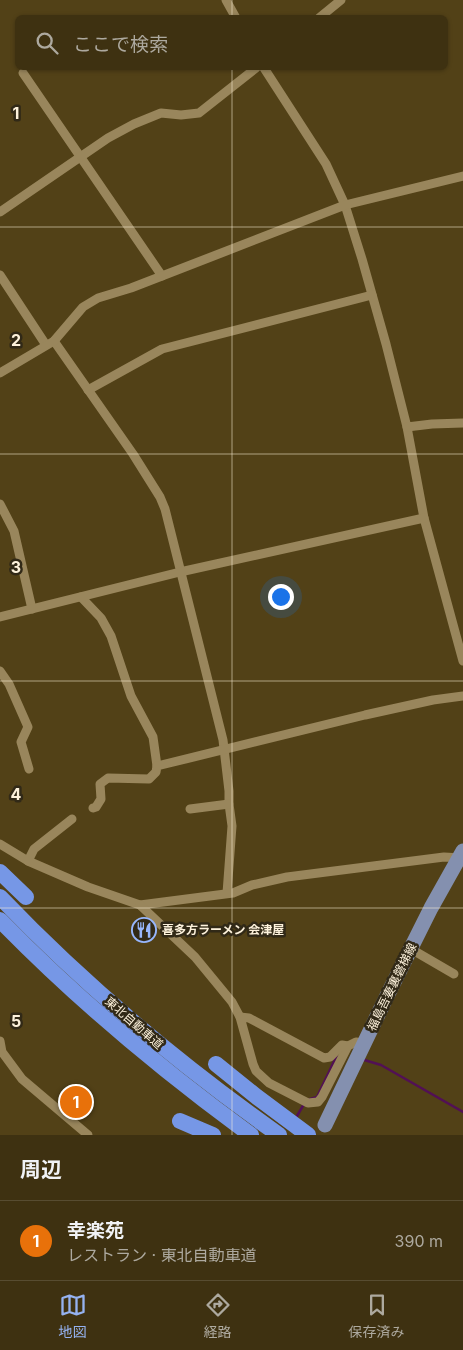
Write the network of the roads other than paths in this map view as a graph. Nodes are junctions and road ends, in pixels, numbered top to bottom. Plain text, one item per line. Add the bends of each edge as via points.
1 (226, 0) edge
2 (341, 0) edge
3 (234, 15) edge
4 (323, 15) edge
5 (253, 70) edge
6 (265, 70) edge
7 (23, 73) dead end
8 (79, 156) junction
9 (463, 176) edge
10 (345, 205) junction
11 (0, 212) edge
12 (0, 275) edge
13 (162, 276) junction
14 (372, 295) junction
15 (50, 343) junction
16 (0, 373) edge
17 (88, 390) junction
18 (463, 424) edge
19 (407, 427) junction
20 (0, 504) edge
21 (424, 518) junction
22 (180, 572) junction
23 (82, 597) junction
24 (32, 609) junction
25 (0, 617) edge
26 (463, 660) edge
27 (0, 671) edge
28 (463, 696) edge
29 (224, 749) junction
30 (157, 766) junction
31 (29, 769) dead end
32 (229, 804) junction
33 (93, 808) dead end
34 (190, 809) dead end
35 (72, 820) dead end
36 (0, 844) edge
37 (462, 855) edge
38 (28, 861) junction
39 (0, 872) edge
40 (227, 894) junction
41 (0, 897) edge
42 (26, 897) dead end
43 (140, 905) junction
44 (0, 920) edge
45 (411, 949) junction
46 (454, 974) dead end
47 (240, 1017) junction
48 (0, 1041) edge
49 (364, 1043) junction
50 (348, 1046) junction
51 (1, 1052) edge
52 (216, 1064) dead end
53 (180, 1121) dead end
54 (325, 1125) dead end
55 (88, 1135) edge
56 (213, 1135) edge
57 (251, 1135) edge
58 (279, 1135) edge
59 (308, 1135) edge

1 - 3 street
2 - 4 street
5 - 8 street via 199,112 152,116
6 - 10 street via 326,164
7 - 8 street
8 - 11 street
8 - 13 street
9 - 10 street
10 - 13 street
10 - 14 street
12 - 15 street
13 - 15 street via 98,298 83,307
14 - 17 street via 162,348
14 - 19 street
15 - 16 street
15 - 17 street
17 - 22 street via 160,497
18 - 19 street
19 - 21 street
20 - 24 street via 14,531
21 - 22 street
21 - 26 street
22 - 23 street
22 - 29 street
23 - 24 street
23 - 30 street via 102,618 111,636 132,696 152,738
24 - 25 street
27 - 31 street via 28,727 20,742
28 - 29 street via 365,714
29 - 30 street
29 - 32 street
30 - 33 street via 149,779 108,778 103,781 100,784 101,800
32 - 34 street
32 - 40 street via 232,826
35 - 38 street via 34,849
36 - 38 street
37 - 40 street via 287,877
37 - 45 main road, 福島吾妻裏磐梯線
38 - 43 street
39 - 42 highway
40 - 43 street
41 - 58 highway, 東北自動車道 via 87,982 161,1046
43 - 47 street via 195,957 232,1002
44 - 57 highway, 東北自動車道 via 77,994 154,1061
45 - 46 street
45 - 49 main road, 福島吾妻裏磐梯線
47 - 50 street via 249,1018 323,1058 330,1057 342,1045
47 - 50 street via 256,1071 269,1082 308,1103 318,1102 322,1097
48 - 51 street
49 - 50 street
49 - 54 main road, 福島吾妻裏磐梯線
51 - 55 street via 22,1079
52 - 59 highway
53 - 56 highway

